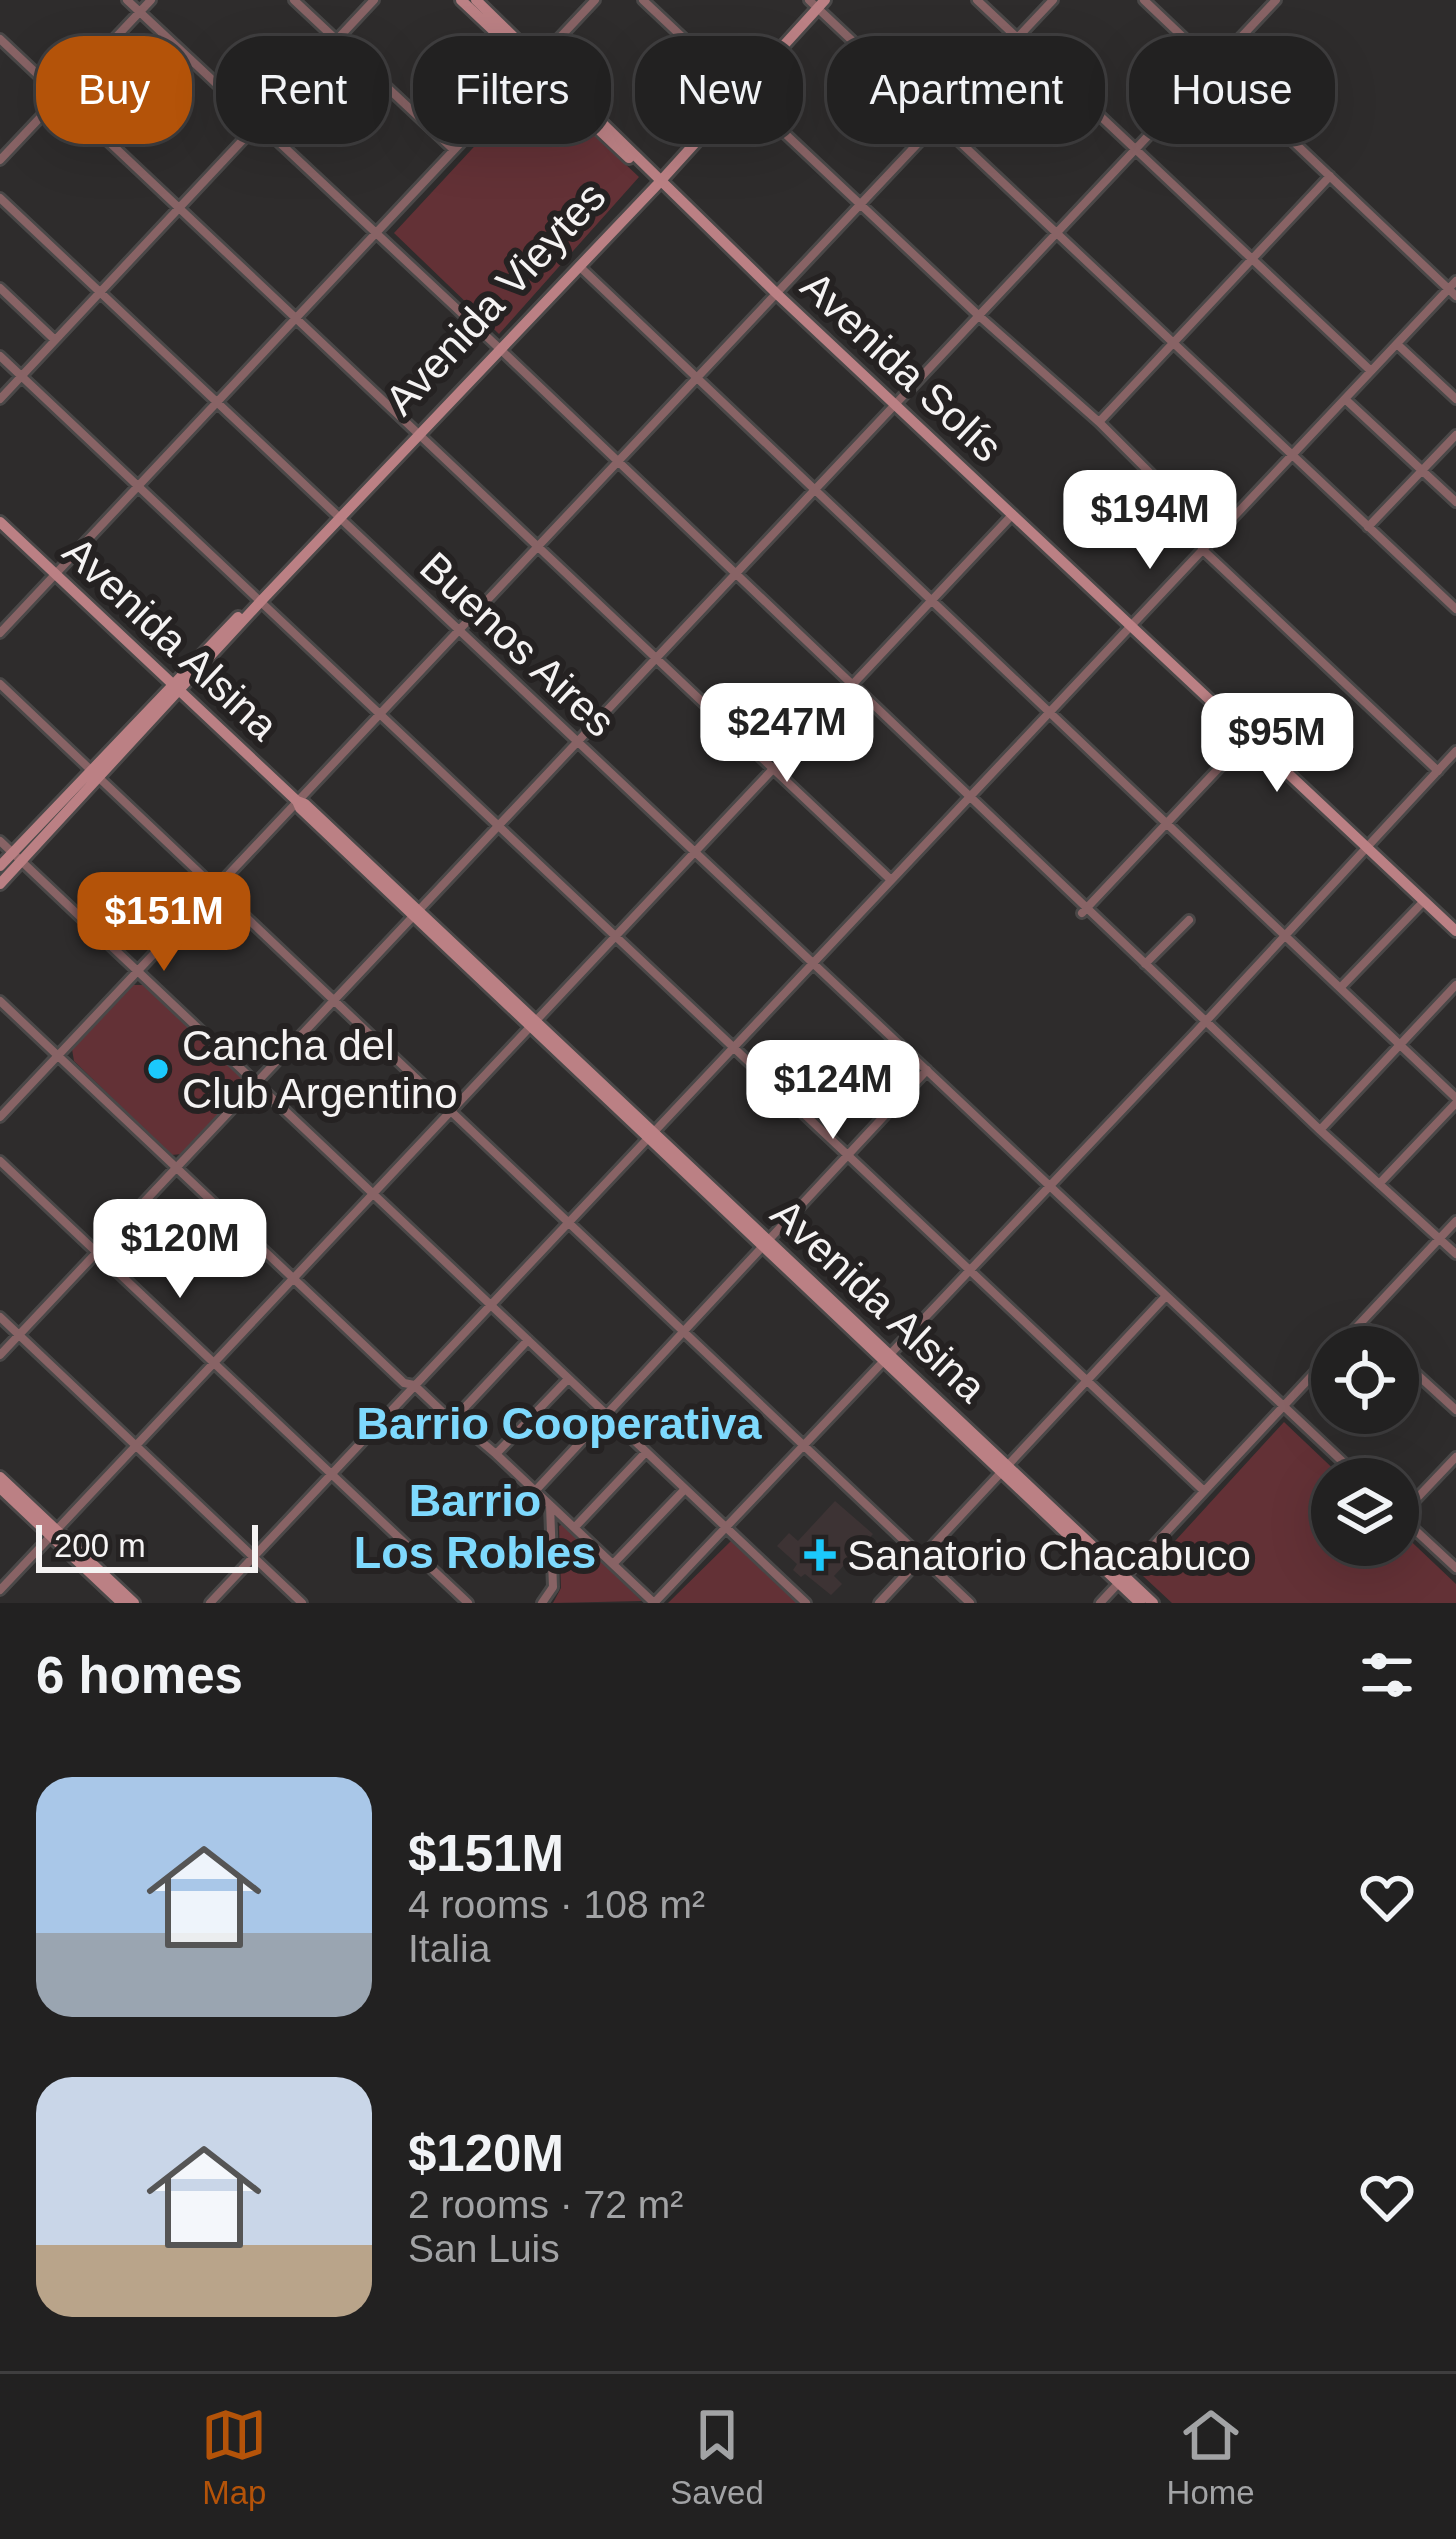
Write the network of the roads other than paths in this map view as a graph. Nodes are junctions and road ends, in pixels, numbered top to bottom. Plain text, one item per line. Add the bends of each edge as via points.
1 (127, 0) edge
2 (151, 0) edge
3 (294, 0) edge
4 (374, 0) edge
5 (461, 0) edge
6 (476, 0) edge
7 (595, 0) edge
8 (643, 0) edge
9 (976, 0) edge
10 (1053, 0) edge
11 (1144, 0) edge
12 (1276, 0) edge
13 (817, 2) edge
14 (140, 12) junction
15 (117, 36) edge
16 (333, 36) edge
17 (341, 36) edge
18 (504, 36) edge
19 (510, 36) edge
20 (561, 36) edge
21 (681, 36) edge
22 (787, 36) edge
23 (851, 36) edge
24 (1015, 36) edge
25 (1019, 36) edge
26 (1182, 36) edge
27 (1242, 36) edge
28 (0, 39) edge
29 (36, 73) edge
30 (216, 83) edge
31 (389, 89) edge
32 (1105, 121) edge
33 (36, 122) edge
34 (611, 136) edge
35 (112, 144) edge
36 (238, 144) edge
37 (281, 144) edge
38 (460, 144) edge
39 (691, 144) edge
40 (796, 144) edge
41 (917, 144) edge
42 (962, 144) edge
43 (1140, 144) edge
44 (1296, 144) edge
45 (1135, 149) junction
46 (454, 150) junction
47 (0, 160) edge
48 (1330, 176) junction
49 (656, 180) junction
50 (0, 199) edge
51 (860, 204) junction
52 (179, 208) junction
53 (1056, 232) junction
54 (376, 233) junction
55 (1252, 259) junction
56 (578, 265) junction
57 (0, 288) edge
58 (1453, 289) edge
59 (100, 292) junction
60 (776, 293) junction
61 (978, 315) junction
62 (296, 318) junction
63 (55, 340) junction
64 (1173, 343) junction
65 (1397, 344) junction
66 (498, 348) junction
67 (0, 356) edge
68 (1371, 371) junction
69 (21, 376) junction
70 (696, 378) junction
71 (0, 398) edge
72 (1345, 399) junction
73 (1456, 399) edge
74 (217, 402) junction
75 (895, 404) junction
76 (1099, 422) junction
77 (418, 431) junction
78 (1456, 435) edge
79 (1292, 454) junction
80 (617, 461) junction
81 (1422, 471) junction
82 (138, 486) junction
83 (814, 490) junction
84 (1456, 502) edge
85 (1012, 514) junction
86 (339, 517) junction
87 (0, 522) edge
88 (1369, 527) junction
89 (1214, 537) junction
90 (538, 546) junction
91 (1202, 549) junction
92 (735, 573) junction
93 (55, 574) junction
94 (1456, 587) edge
95 (259, 599) junction
96 (1445, 599) junction
97 (931, 602) junction
98 (1456, 609) edge
99 (1130, 625) junction
100 (458, 630) junction
101 (0, 633) edge
102 (656, 658) junction
103 (0, 684) edge
104 (852, 685) junction
105 (176, 689) junction
106 (1047, 712) junction
107 (380, 713) junction
108 (1249, 736) junction
109 (577, 742) junction
110 (1454, 759) edge
111 (773, 769) junction
112 (1438, 770) junction
113 (96, 774) junction
114 (969, 796) junction
115 (297, 801) junction
116 (1164, 824) junction
117 (498, 825) junction
118 (0, 841) edge
119 (1366, 846) junction
120 (694, 852) junction
121 (17, 857) junction
122 (0, 866) edge
123 (890, 879) junction
124 (0, 884) edge
125 (215, 888) junction
126 (1424, 901) junction
127 (1084, 911) junction
128 (416, 913) junction
129 (1189, 920) dead end
130 (1456, 931) edge
131 (1284, 935) junction
132 (616, 936) junction
133 (812, 964) junction
134 (1145, 964) junction
135 (137, 971) junction
136 (1456, 985) edge
137 (1341, 987) junction
138 (334, 1000) junction
139 (0, 1001) edge
140 (1205, 1021) junction
141 (533, 1024) junction
142 (1400, 1045) junction
143 (733, 1046) junction
144 (58, 1056) junction
145 (928, 1070) junction
146 (256, 1083) junction
147 (1456, 1101) edge
148 (451, 1111) junction
149 (0, 1118) edge
150 (1320, 1130) junction
151 (650, 1134) junction
152 (849, 1156) junction
153 (0, 1161) edge
154 (176, 1168) junction
155 (1049, 1184) junction
156 (1379, 1184) junction
157 (373, 1194) junction
158 (1456, 1221) edge
159 (567, 1222) junction
160 (1440, 1238) junction
161 (766, 1244) junction
162 (97, 1252) junction
163 (1456, 1254) edge
164 (969, 1269) junction
165 (293, 1278) junction
166 (1166, 1295) junction
167 (490, 1304) junction
168 (0, 1317) edge
169 (1361, 1323) junction
170 (1358, 1326) edge
171 (1364, 1326) edge
172 (684, 1332) junction
173 (19, 1335) junction
174 (528, 1340) junction
175 (0, 1355) edge
176 (885, 1357) junction
177 (214, 1363) junction
178 (1419, 1376) edge
179 (1311, 1377) edge
180 (568, 1378) junction
181 (1088, 1381) junction
182 (414, 1385) junction
183 (1284, 1406) junction
184 (1456, 1410) edge
185 (607, 1415) junction
186 (452, 1421) junction
187 (802, 1445) junction
188 (136, 1446) junction
189 (646, 1452) junction
190 (496, 1454) junction
191 (1456, 1457) edge
192 (1339, 1458) edge
193 (1004, 1470) junction
194 (331, 1473) junction
195 (0, 1478) edge
196 (0, 1488) edge
197 (685, 1489) junction
198 (536, 1490) junction
199 (1204, 1491) junction
200 (1419, 1495) edge
201 (550, 1503) junction
202 (724, 1526) junction
203 (575, 1527) junction
204 (54, 1533) junction
205 (1419, 1534) edge
206 (253, 1557) junction
207 (922, 1558) junction
208 (613, 1564) junction
209 (1456, 1568) edge
210 (1122, 1580) junction
211 (0, 1590) edge
212 (122, 1603) edge
213 (134, 1603) edge
214 (210, 1603) edge
215 (302, 1603) edge
216 (468, 1603) edge
217 (542, 1603) edge
218 (654, 1603) edge
219 (806, 1603) edge
220 (879, 1603) edge
221 (970, 1603) edge
222 (1100, 1603) edge
223 (1140, 1603) edge
224 (1153, 1603) edge

1 - 14 street
2 - 14 street
3 - 16 street
4 - 17 street
5 - 18 street, Avenida Solís
6 - 19 street, Avenida Solís
7 - 20 street
8 - 21 street
9 - 24 street
10 - 25 street
11 - 26 street
12 - 27 street
13 - 22 street, Avenida Vieytes
13 - 23 street
14 - 15 street
14 - 30 street
28 - 29 street
31 - 46 street
32 - 45 street
33 - 47 street
34 - 49 street, Avenida Solís
35 - 52 street
36 - 52 street
37 - 54 street
38 - 46 street
39 - 49 street, Avenida Vieytes
40 - 51 street
41 - 51 street
42 - 53 street
43 - 45 street
44 - 48 street
45 - 53 street
45 - 55 street
46 - 54 street
48 - 55 street
48 - 58 street
49 - 56 street, Avenida Vieytes
49 - 60 street, Avenida Solís
49 - 66 street, Avenida Vieytes
50 - 59 street, Buenos Aires
51 - 60 street
51 - 61 street
52 - 59 street
52 - 62 street
53 - 61 street
53 - 64 street
54 - 62 street
54 - 66 street
55 - 64 street
55 - 68 street
56 - 66 street, Avenida Vieytes
56 - 70 street
57 - 63 street
58 - 65 street
59 - 63 street
59 - 74 street, Buenos Aires
60 - 70 street
60 - 75 street, Avenida Solís
61 - 75 street
61 - 76 street
62 - 74 street
62 - 77 street
63 - 69 street
64 - 76 street
64 - 79 street
65 - 68 street
65 - 73 street
66 - 77 street, Avenida Vieytes
66 - 80 street
67 - 69 street
68 - 72 street
69 - 71 street
69 - 82 street
70 - 80 street
70 - 83 street
72 - 79 street
72 - 81 street
74 - 82 street
74 - 86 street, Buenos Aires
75 - 83 street
75 - 85 street, Avenida Solís
76 - 89 street
77 - 86 street, Avenida Vieytes
77 - 90 street
78 - 81 street
79 - 88 street
79 - 89 street
80 - 90 street
80 - 92 street
81 - 84 street
81 - 88 street
82 - 93 street
82 - 95 street
83 - 92 street
83 - 97 street
85 - 97 street
85 - 99 street, Avenida Solís
86 - 95 street, Avenida Vieytes
86 - 100 street, Buenos Aires
87 - 93 street, Avenida Alsina
88 - 96 street
89 - 91 street
90 - 100 street
90 - 102 street
91 - 99 street
91 - 112 street
92 - 102 street
92 - 104 street
93 - 101 street
93 - 105 street, Avenida Alsina
94 - 96 street
95 - 105 street, Avenida Vieytes
95 - 107 street
96 - 98 street
97 - 104 street
97 - 106 street
99 - 106 street
99 - 108 street, Avenida Solís
100 - 107 street
100 - 109 street, Buenos Aires
102 - 109 street
102 - 111 street
103 - 113 street
104 - 111 street
104 - 114 street
105 - 113 street, Avenida Vieytes
105 - 115 street, Avenida Alsina
106 - 114 street
106 - 116 street
107 - 115 street
107 - 117 street
108 - 116 street
108 - 119 street, Avenida Solís
109 - 117 street
109 - 120 street, Buenos Aires
110 - 112 street
111 - 120 street
111 - 123 street
112 - 119 street
113 - 121 street, Avenida Vieytes
113 - 125 street
114 - 123 street
114 - 127 street
115 - 125 street
115 - 128 street, Avenida Alsina
116 - 127 street
116 - 131 street
117 - 128 street
117 - 132 street
118 - 121 street
119 - 126 street, Avenida Solís
119 - 131 street
120 - 132 street
120 - 133 street, Buenos Aires
121 - 122 street
121 - 124 street
121 - 135 street
123 - 133 street
125 - 135 street
125 - 138 street
126 - 130 street, Avenida Solís
126 - 137 street
127 - 134 street
128 - 138 street
128 - 141 street, Avenida Alsina
129 - 134 street
131 - 137 street
131 - 140 street
132 - 141 street
132 - 143 street
133 - 143 street
133 - 145 street, Buenos Aires
134 - 140 street
135 - 144 street
135 - 146 street
136 - 142 street
137 - 142 street
138 - 146 street
138 - 148 street
139 - 144 street
140 - 150 street
140 - 155 street
141 - 148 street
141 - 151 street, Avenida Alsina
142 - 147 street
142 - 150 street
143 - 151 street
143 - 152 street
144 - 149 street
144 - 154 street
145 - 152 street
145 - 155 street, Buenos Aires
146 - 154 street
146 - 157 street
147 - 156 street
148 - 157 street
148 - 159 street
150 - 156 street
151 - 159 street
151 - 161 street, Avenida Alsina
152 - 161 street
152 - 164 street
153 - 162 street
154 - 162 street
154 - 165 street
155 - 164 street
155 - 166 street, Buenos Aires
156 - 160 street
157 - 165 street
157 - 167 street
158 - 160 street
159 - 167 street
159 - 172 street
160 - 163 street
160 - 169 street
161 - 172 street
161 - 176 street, Avenida Alsina
162 - 173 street
162 - 177 street
164 - 176 street
164 - 181 street
165 - 177 street
165 - 182 street
166 - 181 street
166 - 183 street, Buenos Aires
167 - 174 street
167 - 182 street
168 - 173 street
169 - 170 street
169 - 171 street
172 - 185 street
172 - 187 street
173 - 175 street
173 - 188 street
174 - 180 street
174 - 186 street
176 - 187 street
176 - 193 street, Avenida Alsina
177 - 188 street
177 - 194 street
178 - 184 street
179 - 183 street
180 - 185 street
180 - 190 street
181 - 193 street
181 - 199 street
182 - 186 street
182 - 194 street
183 - 192 street, Buenos Aires
183 - 199 street
185 - 189 street
185 - 198 street
186 - 190 street
187 - 202 street
187 - 207 street
188 - 204 street
188 - 206 street
189 - 197 street
189 - 203 street
190 - 198 street
191 - 200 street
193 - 207 street
193 - 210 street, Avenida Alsina
194 - 206 street
194 - 216 street
195 - 204 street
196 - 204 street
197 - 202 street
197 - 208 street
198 - 201 street
199 - 210 street
201 - 203 street
201 - 217 street via 553,1587
202 - 218 street
202 - 219 street
203 - 208 street
204 - 211 street
204 - 212 street
204 - 213 street
205 - 209 street
206 - 214 street
206 - 215 street
207 - 220 street
207 - 221 street
208 - 218 street
210 - 222 street
210 - 223 street, Avenida Alsina
210 - 224 street, Avenida Alsina

